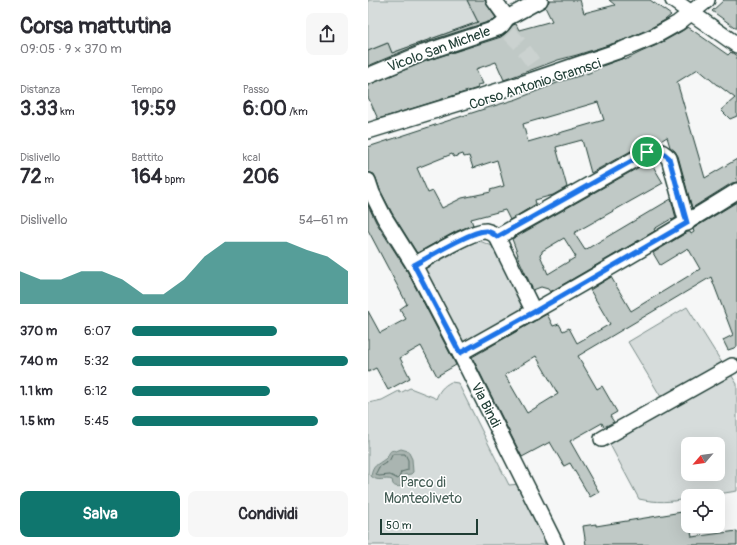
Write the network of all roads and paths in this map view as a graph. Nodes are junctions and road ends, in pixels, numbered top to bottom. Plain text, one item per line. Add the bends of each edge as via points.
1 (494, 0) edge
2 (540, 0) edge
3 (673, 0) edge
4 (707, 0) edge
5 (692, 13) junction
6 (504, 26) junction
7 (737, 45) edge
8 (368, 76) edge
9 (368, 131) edge
10 (368, 138) edge
11 (368, 181) edge
12 (737, 191) edge
13 (687, 223) junction
14 (497, 237) junction
15 (414, 265) junction
16 (534, 312) junction
17 (460, 353) junction
18 (732, 366) dead end
19 (602, 439) dead end
20 (555, 544) edge

1 - 6 street
2 - 6 street, Vicolo San Michele
3 - 5 street
4 - 5 street, Corso Antonio Gramsci
5 - 7 street
5 - 9 street, Corso Antonio Gramsci via 653,37 624,50 539,73
5 - 10 street, Corso Antonio Gramsci via 687,21 675,29 600,63
6 - 8 street, Vicolo San Michele via 423,53
11 - 15 street, Via Bindi via 384,217
12 - 13 street
13 - 14 street via 669,158 654,150
13 - 16 street
14 - 15 street via 486,231 476,233
14 - 16 street
15 - 17 street, Via Bindi
16 - 17 street
17 - 20 street, Via Bindi
18 - 19 street

